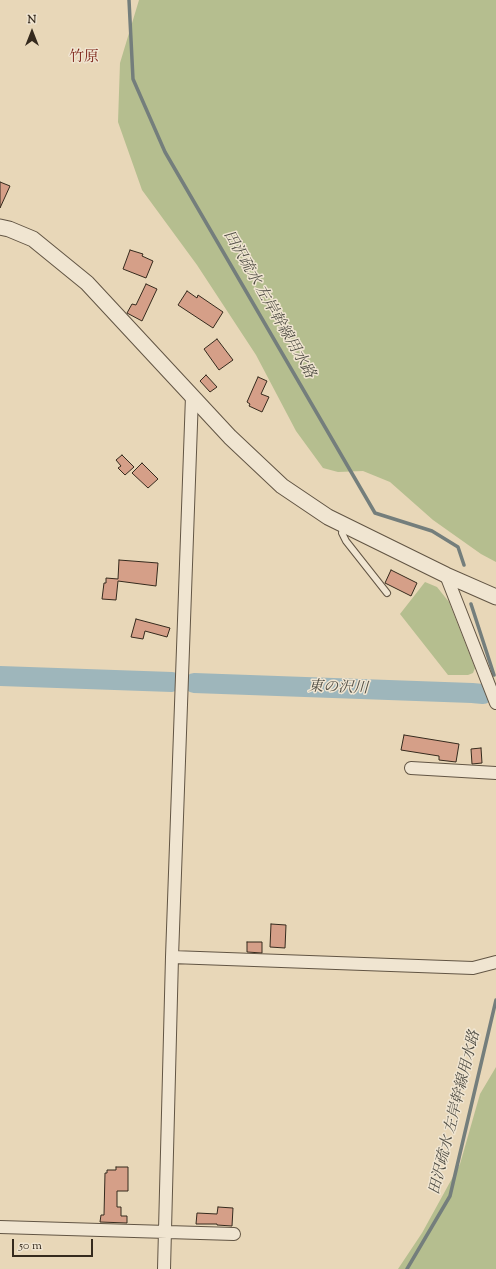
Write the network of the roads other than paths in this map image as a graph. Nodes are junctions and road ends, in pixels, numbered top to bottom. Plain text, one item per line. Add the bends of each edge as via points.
1 (0, 227) edge
2 (192, 396) junction
3 (343, 524) junction
4 (446, 575) junction
5 (388, 593) dead end
6 (496, 597) edge
7 (496, 704) edge
8 (411, 768) dead end
9 (496, 773) edge
10 (172, 958) junction
11 (496, 962) edge
12 (0, 1227) edge
13 (165, 1232) junction
14 (234, 1234) dead end
15 (164, 1269) edge

1 - 2 street via 33,240 86,283
2 - 3 street via 230,437 282,486
2 - 10 street
3 - 4 street
3 - 5 lane via 342,534 346,541
4 - 6 street
4 - 7 street
8 - 9 street
10 - 11 street via 473,968
10 - 13 street
12 - 13 street
13 - 14 street
13 - 15 street

